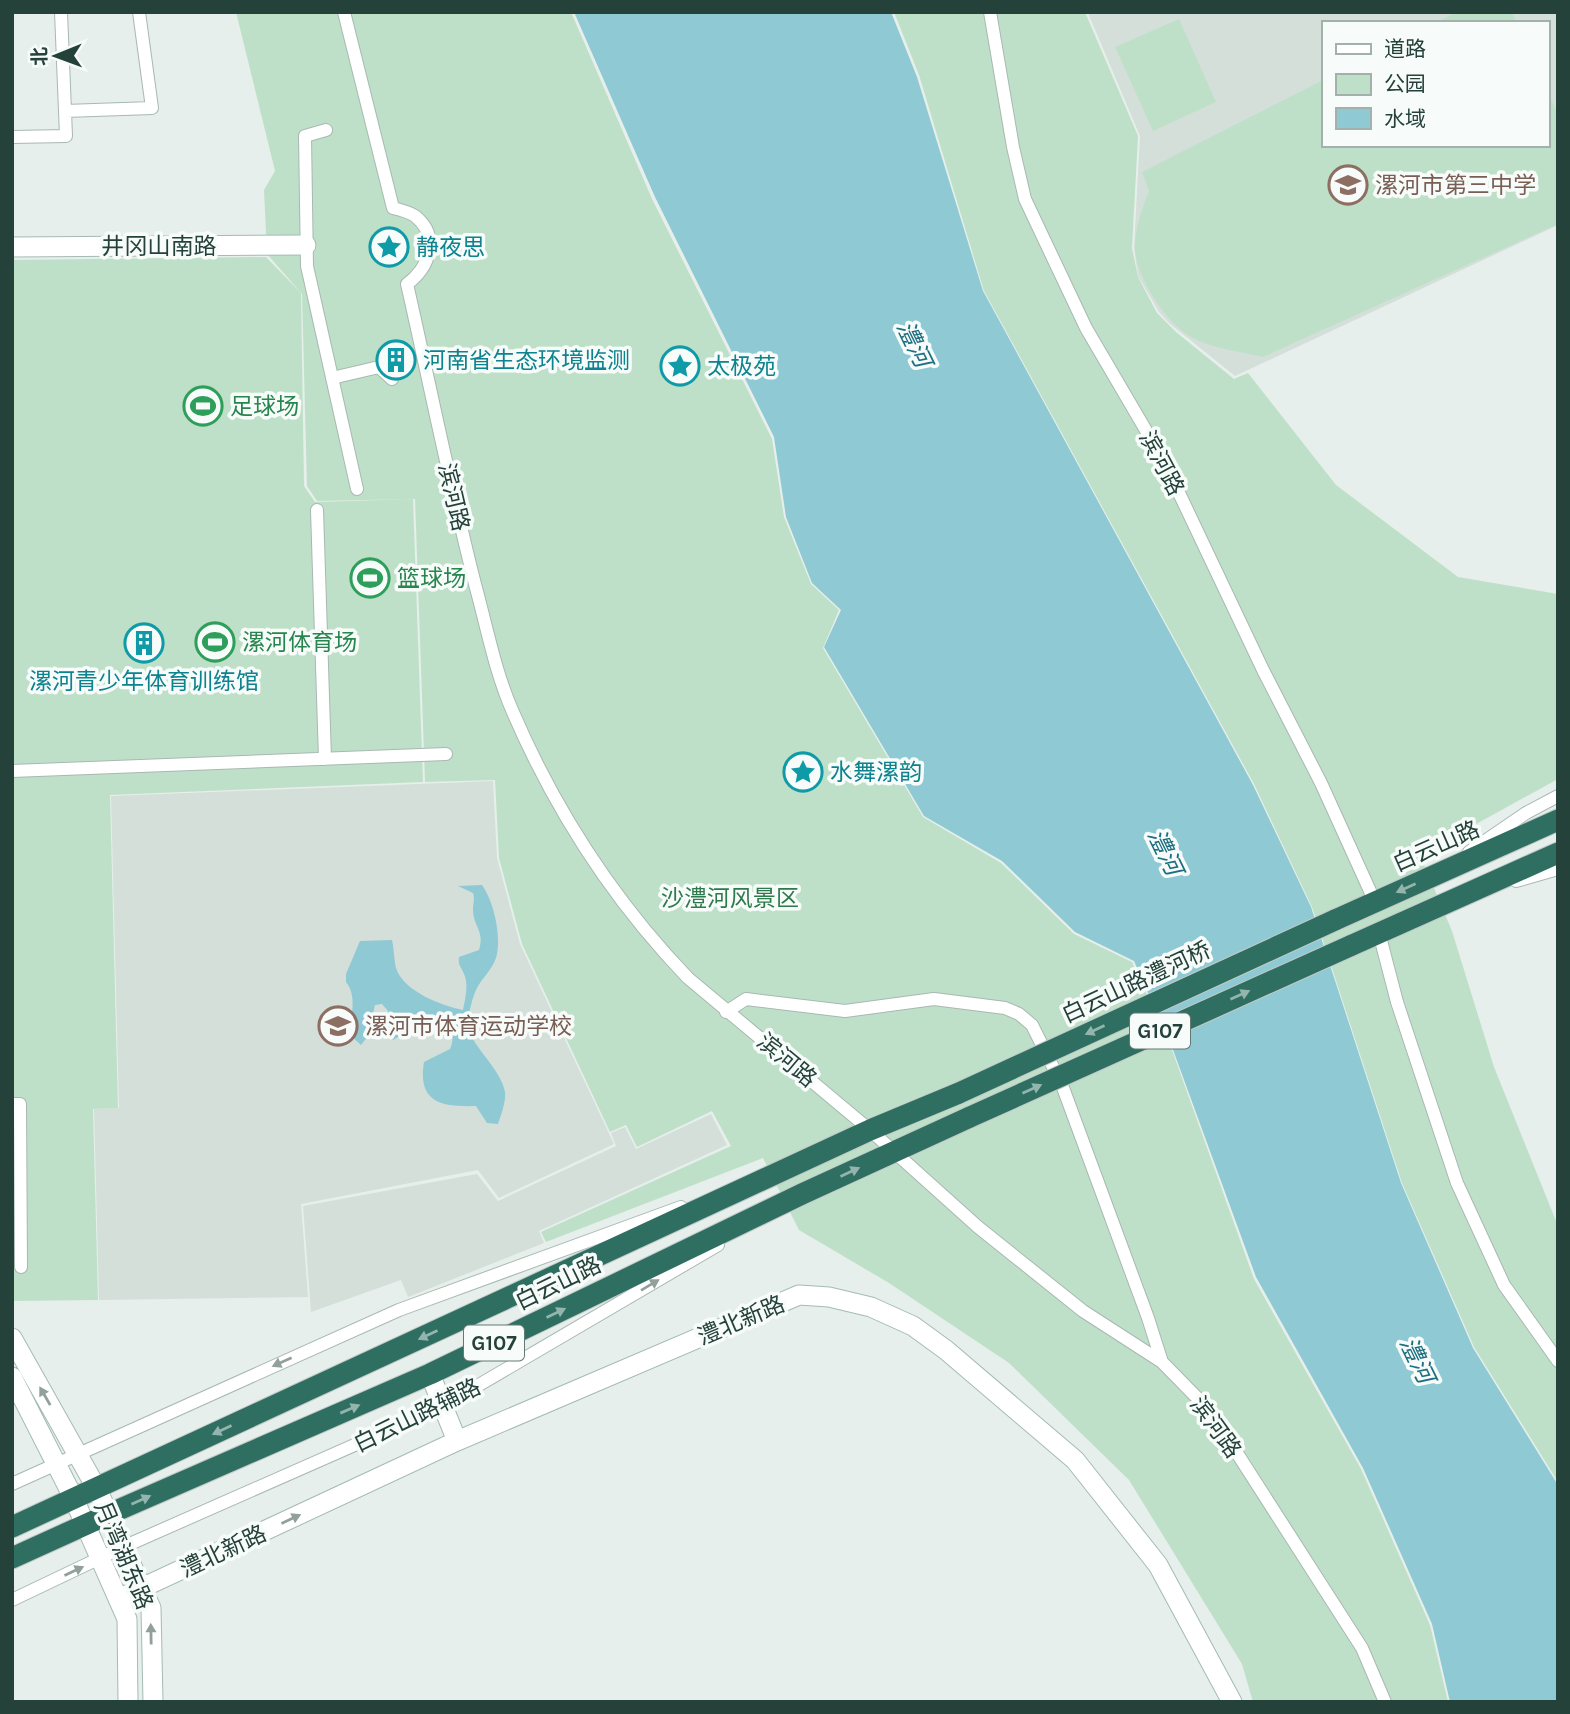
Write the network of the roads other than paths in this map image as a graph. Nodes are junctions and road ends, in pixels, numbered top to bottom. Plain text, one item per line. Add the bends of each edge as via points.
1 (61, 12) edge
2 (139, 12) edge
3 (344, 12) edge
4 (990, 12) edge
5 (65, 111) junction
6 (326, 130) dead end
7 (12, 137) edge
8 (306, 245) junction
9 (12, 247) edge
10 (332, 378) junction
11 (392, 379) dead end
12 (357, 489) dead end
13 (317, 510) dead end
14 (446, 754) dead end
15 (325, 759) junction
16 (12, 771) edge
17 (1558, 796) edge
18 (1558, 820) edge
19 (1558, 853) edge
20 (1558, 869) edge
21 (1435, 875) junction
22 (1456, 899) junction
23 (1375, 902) junction
24 (1335, 919) joint
25 (1379, 933) junction
26 (726, 1012) junction
27 (958, 1093) joint
28 (12, 1104) edge
29 (870, 1130) junction
30 (895, 1151) junction
31 (780, 1171) junction
32 (802, 1194) junction
33 (21, 1267) dead end
34 (12, 1338) edge
35 (1558, 1361) edge
36 (1162, 1362) junction
37 (430, 1374) junction
38 (12, 1377) edge
39 (443, 1406) junction
40 (457, 1441) junction
41 (79, 1454) junction
42 (57, 1464) junction
43 (12, 1484) edge
44 (97, 1489) junction
45 (74, 1499) junction
46 (109, 1514) junction
47 (85, 1525) junction
48 (12, 1527) edge
49 (123, 1547) junction
50 (12, 1558) edge
51 (100, 1558) junction
52 (142, 1588) junction
53 (12, 1600) edge
54 (118, 1600) junction
55 (128, 1702) edge
56 (153, 1702) edge
57 (1232, 1702) edge
58 (1385, 1702) edge

1 - 5 street
2 - 5 street via 152,108
3 - 26 street, 滨河路 via 393,208 417,218 430,240 426,266 407,284 456,510 511,708 577,837 613,888 664,953
4 - 23 street, 滨河路 via 1025,200 1086,328 1220,575
5 - 7 street via 66,136
6 - 8 street via 305,136
8 - 9 street, 井冈山南路
8 - 10 street
10 - 11 street via 379,367
10 - 12 street
13 - 15 street
14 - 15 street
15 - 16 street
17 - 21 street via 1525,813
18 - 21 highway, 白云山路 / G107
19 - 22 highway, G107
20 - 22 street
21 -> 23 highway, 白云山路 / G107
22 - 25 highway, G107
23 - 24 highway, 白云山路 / G107
24 -> 27 highway, 白云山路澧河桥 / G107, bridge
30 -> 25 highway, 白云山路 / G107, bridge
25 - 35 street via 1457,1183 1504,1285
26 - 29 street, 滨河路
26 - 36 street via 746,999 845,1011 934,999 1004,1007 1019,1014 1032,1025 1062,1085
27 - 29 highway, 白云山路 / G107
28 - 33 street via 20,1104
29 - 30 street, 滨河路
29 - 31 highway, 白云山路 / G107
32 -> 30 highway, 白云山路 / G107
30 - 36 street, 滨河路 via 978,1227 1083,1311
31 -> 41 street via 399,1310
31 -> 44 highway, 白云山路 / G107
37 -> 32 highway, 白云山路 / G107
39 -> 32 street, 白云山路辅路
41 -> 34 street, 月湾湖东路
36 - 58 street, 滨河路 via 1210,1411 1362,1647
37 - 39 street
46 -> 37 highway, 白云山路 / G107
38 - 42 street, 月湾湖东路
39 - 40 street
39 - 49 street, 白云山路辅路
52 -> 40 street, 澧北新路
40 - 57 street, 澧北新路 via 799,1295 871,1307 913,1326 946,1350 1075,1460 1158,1565
41 - 42 street
41 - 44 street, 月湾湖东路
42 - 43 street
42 - 45 street, 月湾湖东路
44 - 45 highway, 白云山路 / G107
44 - 46 street, 月湾湖东路
45 - 47 street, 月湾湖东路
45 - 48 highway, 白云山路 / G107
46 - 47 highway, 白云山路 / G107
46 - 49 street, 月湾湖东路
47 - 50 highway, 白云山路 / G107
47 - 51 street, 月湾湖东路
49 - 51 street, 白云山路辅路
49 - 52 street, 月湾湖东路
53 -> 51 street, 白云山路辅路
51 - 54 street, 月湾湖东路
52 - 54 street, 澧北新路
56 -> 52 street, 月湾湖东路 via 151,1608
54 - 55 street, 月湾湖东路 via 127,1619

